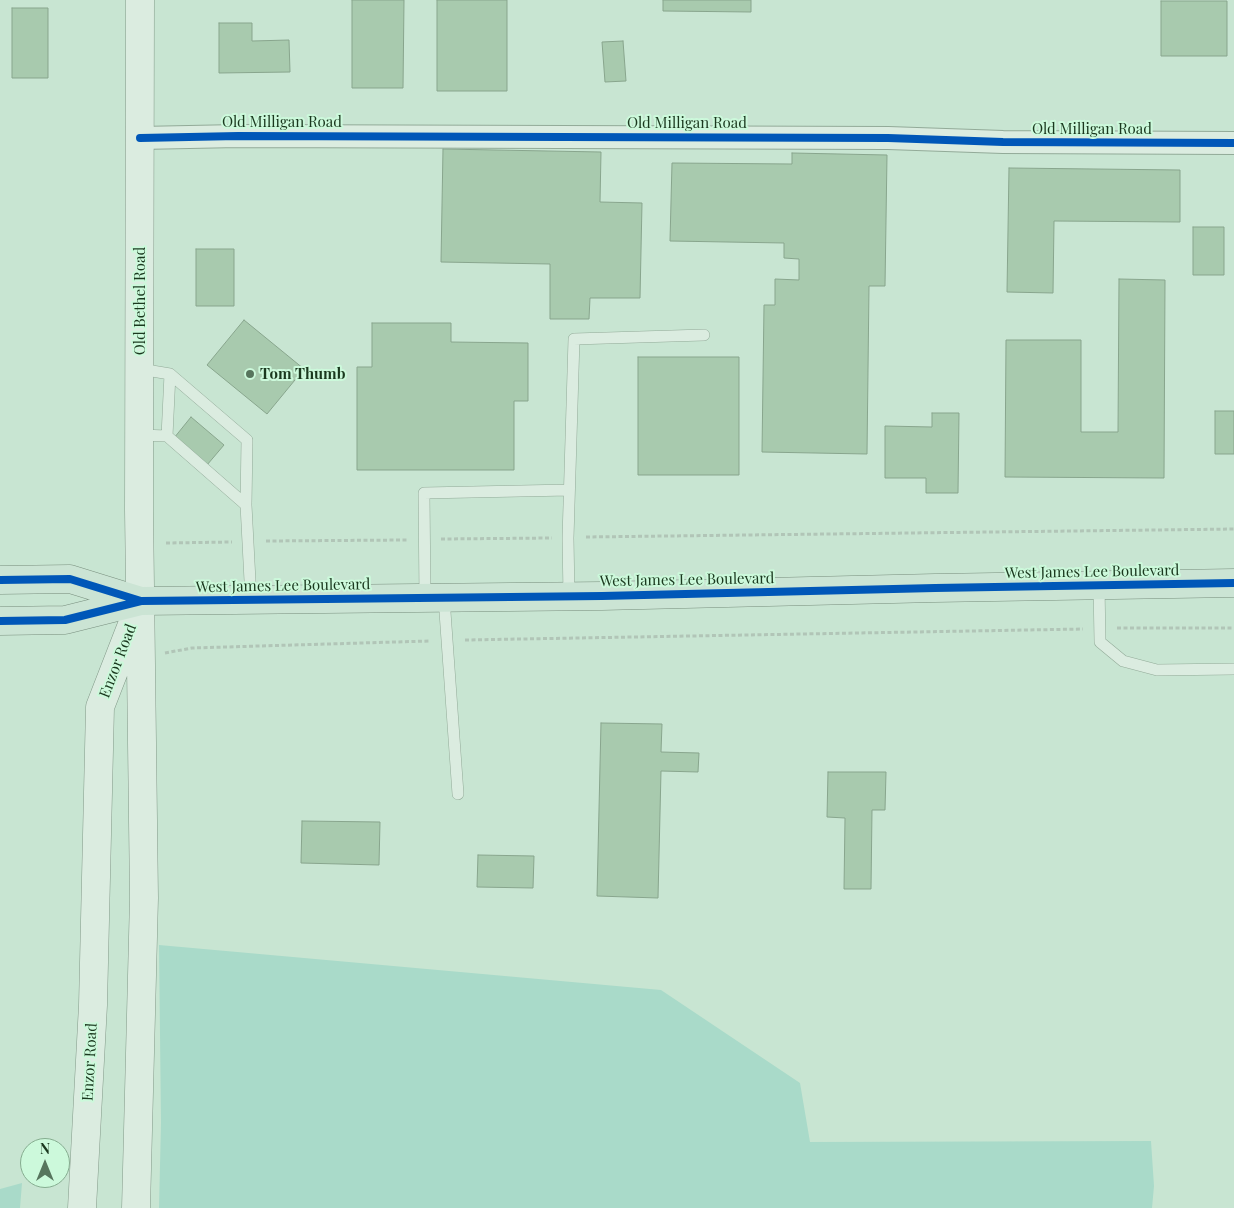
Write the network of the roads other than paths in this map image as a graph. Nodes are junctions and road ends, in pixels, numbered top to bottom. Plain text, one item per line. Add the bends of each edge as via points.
1 (140, 0) edge
2 (140, 138) junction
3 (1234, 143) edge
4 (704, 334) dead end
5 (140, 370) junction
6 (170, 374) junction
7 (153, 435) junction
8 (570, 490) junction
9 (246, 505) junction
10 (0, 580) edge
11 (1234, 583) edge
12 (1099, 585) junction
13 (569, 596) junction
14 (435, 598) junction
15 (251, 600) junction
16 (141, 601) junction
17 (0, 621) edge
18 (1234, 670) edge
19 (458, 794) dead end
20 (82, 1208) edge
21 (136, 1208) edge

1 - 2 main road, Old Bethel Road
2 - 3 street, Old Milligan Road via 868,138
2 - 5 main road, Old Bethel Road
4 - 8 lane via 574,339
5 - 6 lane
5 - 7 main road, Old Bethel Road
6 - 7 lane
6 - 9 lane via 247,440
7 - 9 lane
7 - 16 main road, Old Bethel Road via 140,543
8 - 13 lane
8 - 14 lane via 424,492 424,539
9 - 15 lane
10 - 16 main road, West James Lee Boulevard via 70,579
11 - 12 main road, West James Lee Boulevard
12 - 13 main road, West James Lee Boulevard
12 - 18 lane via 1100,642 1123,661 1157,670
13 - 14 main road, West James Lee Boulevard
14 - 15 main road, West James Lee Boulevard
14 - 19 lane via 447,641
15 - 16 main road, West James Lee Boulevard
16 - 17 main road, West James Lee Boulevard via 65,620
16 - 20 main road, Enzor Road via 100,707 93,1005
16 - 21 main road, Enzor Road via 144,898

